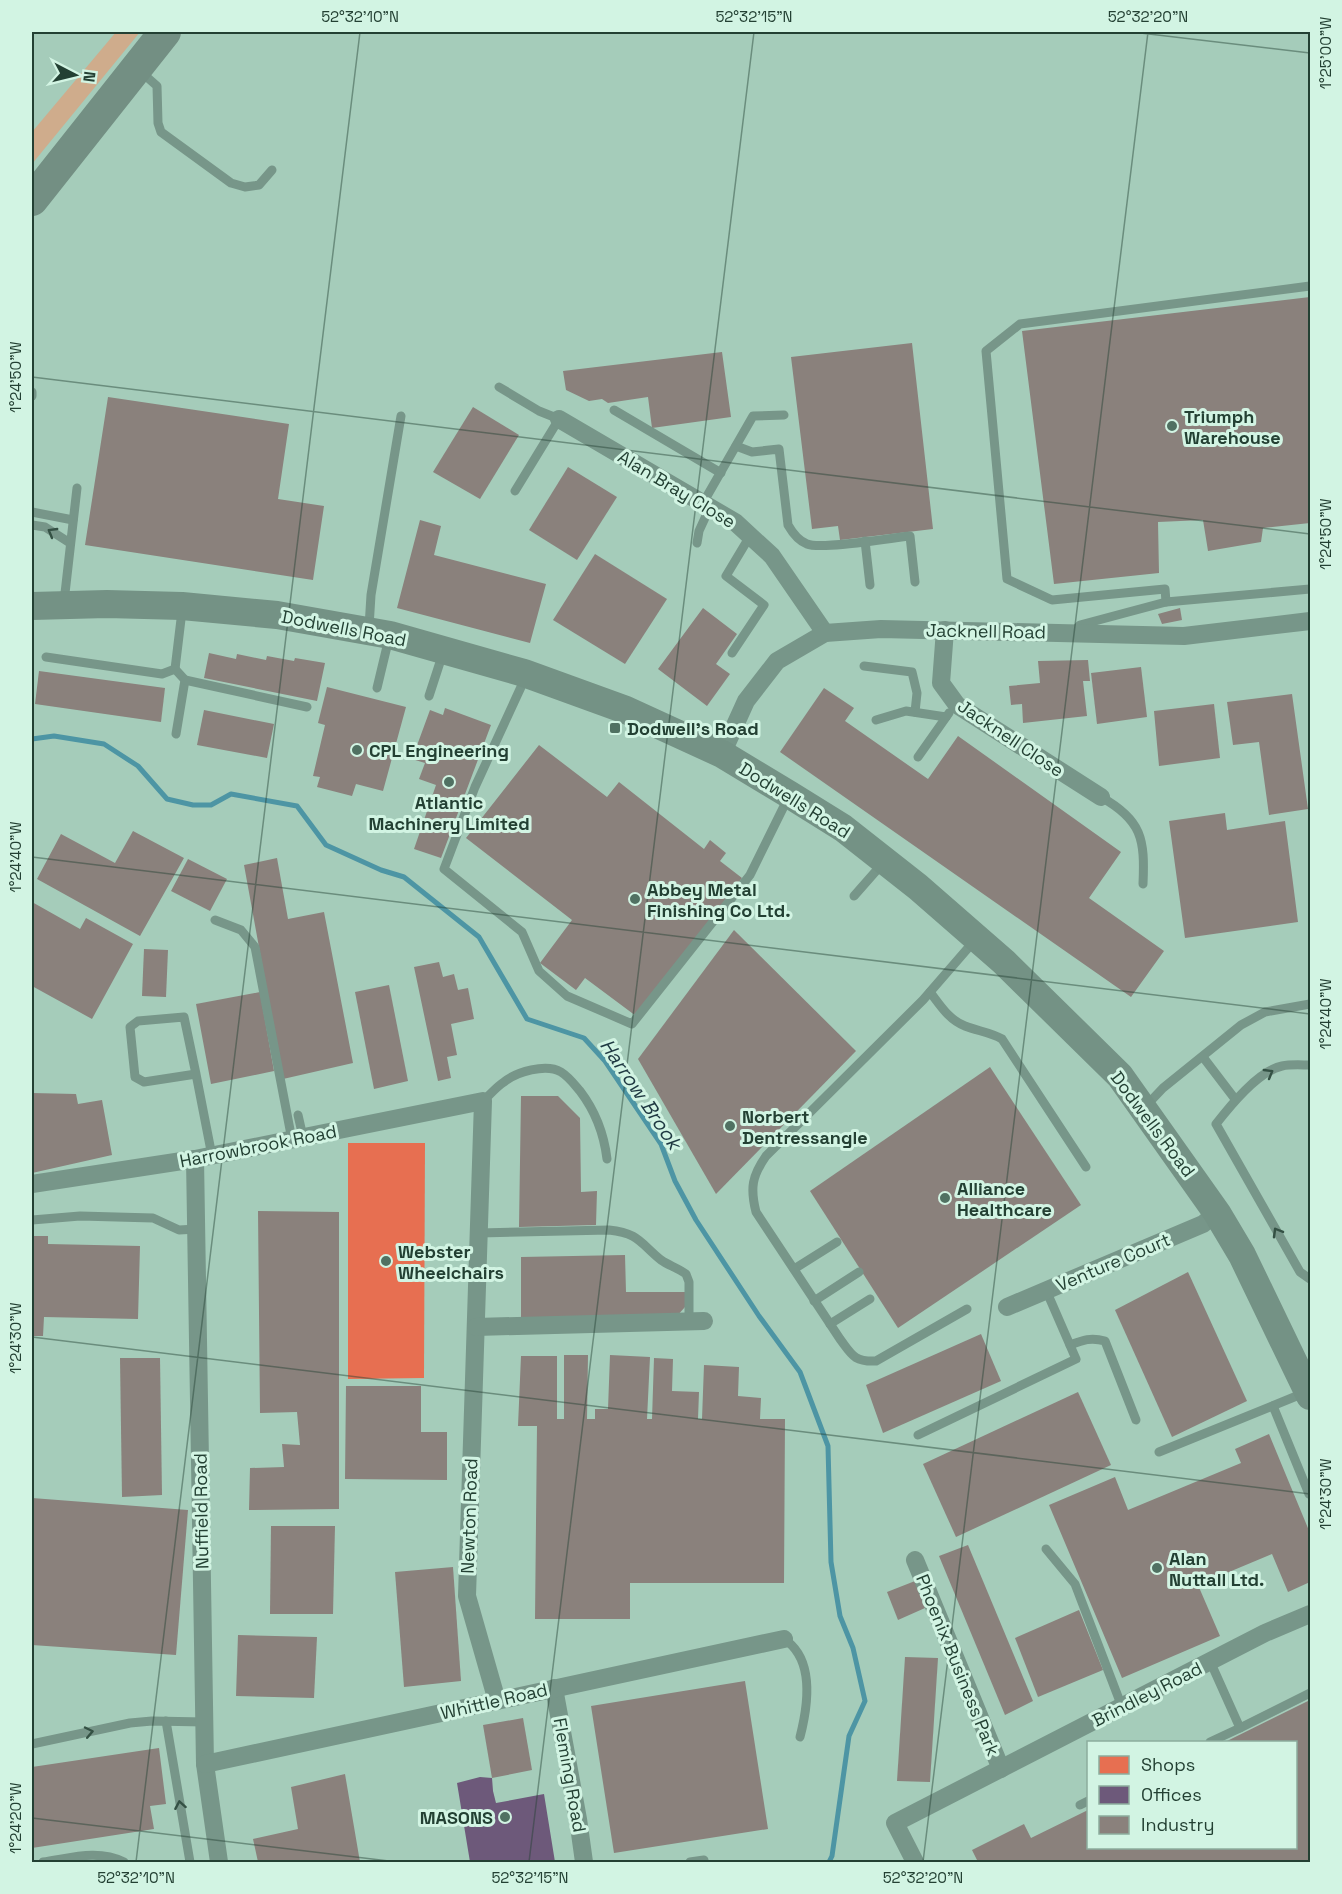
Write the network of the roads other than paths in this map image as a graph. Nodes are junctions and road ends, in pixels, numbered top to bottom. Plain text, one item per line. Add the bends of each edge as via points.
1 (165, 32) edge
2 (136, 67) junction
3 (272, 170) dead end
4 (32, 200) edge
5 (1311, 286) edge
6 (499, 387) dead end
7 (614, 410) dead end
8 (783, 415) dead end
9 (401, 416) dead end
10 (559, 419) junction
11 (736, 446) junction
12 (721, 473) junction
13 (77, 488) dead end
14 (515, 491) dead end
15 (706, 505) junction
16 (32, 512) edge
17 (73, 520) junction
18 (32, 525) edge
19 (750, 536) junction
20 (865, 541) junction
21 (70, 543) junction
22 (697, 543) dead end
23 (915, 582) dead end
24 (870, 585) dead end
25 (1311, 589) edge
26 (1166, 602) junction
27 (64, 605) junction
28 (32, 606) edge
29 (182, 606) junction
30 (1311, 621) edge
31 (945, 630) junction
32 (379, 633) junction
33 (825, 633) junction
34 (1073, 634) junction
35 (444, 650) junction
36 (732, 653) dead end
37 (46, 657) dead end
38 (864, 666) dead end
39 (175, 669) junction
40 (524, 673) junction
41 (185, 681) junction
42 (377, 688) dead end
43 (429, 696) dead end
44 (307, 707) dead end
45 (951, 710) junction
46 (915, 712) junction
47 (876, 720) dead end
48 (176, 734) dead end
49 (722, 754) junction
50 (918, 757) dead end
51 (790, 795) junction
52 (1101, 797) joint
53 (885, 861) junction
54 (1143, 884) dead end
55 (854, 896) dead end
56 (215, 920) dead end
57 (976, 938) junction
58 (930, 992) junction
59 (1311, 1004) edge
60 (1203, 1057) junction
61 (1311, 1065) edge
62 (196, 1074) junction
63 (1235, 1099) junction
64 (483, 1101) junction
65 (1144, 1108) junction
66 (298, 1115) dead end
67 (298, 1138) junction
68 (204, 1157) junction
69 (607, 1159) dead end
70 (1086, 1167) dead end
71 (32, 1184) edge
72 (1217, 1213) junction
73 (32, 1220) edge
74 (197, 1229) junction
75 (479, 1233) junction
76 (837, 1242) dead end
77 (794, 1269) junction
78 (859, 1272) dead end
79 (1311, 1279) edge
80 (1046, 1290) junction
81 (870, 1299) dead end
82 (814, 1300) junction
83 (1007, 1306) dead end
84 (967, 1310) dead end
85 (696, 1321) joint
86 (830, 1324) junction
87 (476, 1327) junction
88 (1070, 1345) junction
89 (1310, 1393) edge
90 (1273, 1406) junction
91 (1136, 1420) dead end
92 (918, 1435) dead end
93 (1159, 1452) dead end
94 (1309, 1494) edge
95 (1046, 1549) dead end
96 (915, 1560) dead end
97 (1311, 1614) edge
98 (783, 1639) joint
99 (1210, 1661) junction
100 (554, 1688) junction
101 (1311, 1693) edge
102 (497, 1701) junction
103 (1122, 1707) junction
104 (166, 1721) junction
105 (205, 1722) junction
106 (1240, 1728) junction
107 (800, 1737) dead end
108 (1214, 1741) edge
109 (32, 1744) edge
110 (206, 1764) junction
111 (1000, 1769) junction
112 (704, 1860) dead end
113 (44, 1863) edge
114 (124, 1863) edge
115 (190, 1863) edge
116 (219, 1863) edge
117 (584, 1863) edge
118 (690, 1863) edge
119 (915, 1863) edge

1 - 2 highway
2 - 3 lane via 157,86 161,132 231,183 259,185
2 - 4 highway
5 - 26 lane via 1020,324 986,351 1007,579 1052,600 1165,589
6 - 10 lane
7 - 12 lane
8 - 11 lane via 753,416
9 - 32 lane via 371,595
10 - 14 lane
10 - 15 street, Alan Bray Close
11 - 12 lane
11 - 20 lane via 752,452 779,449 788,525 807,545
12 - 15 lane
13 - 17 lane
15 - 19 street, Alan Bray Close
15 - 22 lane
16 - 17 lane
17 - 21 lane
21 -> 18 lane via 45,527
19 - 33 street, Alan Bray Close via 772,556
19 - 36 lane via 726,576 764,604
20 - 23 lane via 910,536
20 - 24 lane
21 - 27 lane
25 - 26 lane
26 - 34 lane via 1080,625
27 - 28 main road, Dodwells Road
27 - 29 main road, Dodwells Road
29 - 32 main road, Dodwells Road via 277,615
29 - 39 lane
30 - 34 street, Jacknell Road via 1184,636
31 - 33 street, Jacknell Road
31 - 34 street, Jacknell Road
31 - 45 street, Jacknell Close via 941,682
32 - 35 main road, Dodwells Road
32 - 42 lane
33 - 49 street, Jacknell Road via 777,661 746,701
35 - 40 main road, Dodwells Road
35 - 43 lane
37 - 39 lane via 162,674
38 - 46 lane via 912,672 917,693
39 - 41 lane
40 - 49 main road, Dodwells Road via 626,710
40 - 51 lane via 444,869 522,932 539,971 567,996 632,1024 750,875
41 - 44 lane
41 - 48 lane
45 - 46 lane
45 - 50 lane
45 - 52 street, Jacknell Close
46 - 47 lane
49 - 51 main road, Dodwells Road
51 - 53 main road, Dodwells Road via 843,828
52 - 54 lane via 1133,820 1140,835
53 - 55 lane
53 - 57 main road, Dodwells Road
56 - 67 lane via 241,930 255,946
57 - 58 lane
57 - 65 main road, Dodwells Road via 1120,1076
58 - 70 lane via 946,1014 963,1026 1002,1039
58 - 77 lane via 766,1156 753,1179 756,1212
59 - 60 lane via 1265,1012 1241,1025
60 - 63 lane
60 - 65 lane
63 -> 61 lane via 1281,1066
62 - 62 lane via 139,1080 135,1077 130,1028 138,1021 184,1017
62 - 68 lane
79 -> 63 lane via 1300,1272 1216,1124
64 - 67 street, Harrowbrook Road
64 - 69 lane via 505,1081 525,1072 559,1070 571,1080 597,1118
64 - 75 street, Newton Road
65 - 72 main road, Dodwells Road
66 - 67 lane
67 - 68 street, Harrowbrook Road
68 - 71 street, Harrowbrook Road
68 - 74 street, Nuffield Road
72 - 80 street, Venture Court via 1203,1224
72 - 89 main road, Dodwells Road
73 - 74 lane via 80,1216 153,1218 179,1230
74 - 105 street, Nuffield Road
75 - 85 lane via 627,1232 686,1274
75 - 87 street, Newton Road
76 - 77 lane
77 - 82 lane
78 - 82 lane
80 - 83 street, Venture Court
80 - 88 lane
81 - 86 lane
82 - 86 lane
84 - 86 lane via 876,1361 855,1358
85 - 87 street
87 - 102 street, Newton Road via 467,1596
88 - 91 lane via 1095,1338 1105,1341
88 - 92 lane via 1076,1359
89 - 90 lane
90 - 93 lane
90 - 94 lane
95 - 103 lane via 1075,1584
96 - 111 street, Phoenix Business Park
97 - 99 street, Brindley Road
98 - 100 street, Whittle Road
98 - 107 lane via 799,1652 804,1667 806,1700
99 - 103 street, Brindley Road
99 - 106 lane
100 - 102 street, Whittle Road
100 - 117 street, Fleming Road
101 - 106 lane
102 - 110 street, Whittle Road
103 - 111 street, Brindley Road
104 - 105 lane
109 -> 104 lane via 130,1723
115 -> 104 lane
105 - 110 street, Nuffield Road
106 - 108 lane
110 - 116 street, Nuffield Road
111 - 119 street, Brindley Road via 895,1823
112 - 118 lane
113 - 114 lane via 99,1855 112,1856

